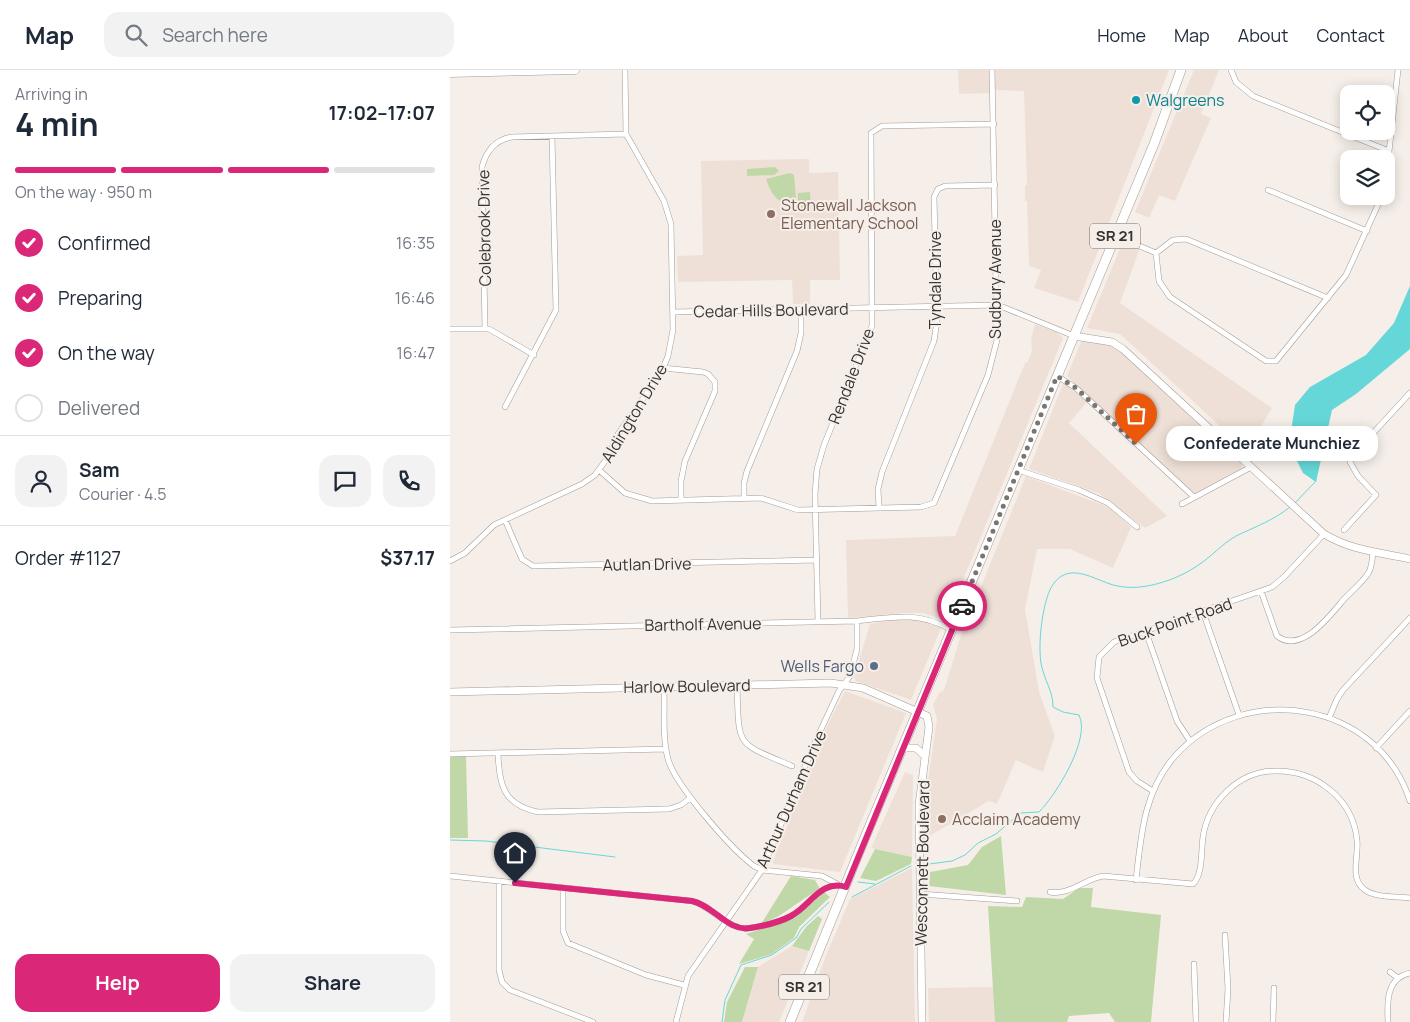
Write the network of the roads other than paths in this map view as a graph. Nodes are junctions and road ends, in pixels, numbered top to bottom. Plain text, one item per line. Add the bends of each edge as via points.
1 (575, 70) edge
2 (625, 70) edge
3 (992, 70) edge
4 (1181, 70) edge
5 (1231, 70) edge
6 (1398, 70) edge
7 (450, 73) edge
8 (994, 124) junction
9 (626, 134) junction
10 (552, 136) junction
11 (1384, 150) edge
12 (1389, 150) edge
13 (995, 185) junction
14 (1268, 190) dead end
15 (1378, 205) edge
16 (1367, 231) junction
17 (1116, 236) junction
18 (1156, 253) junction
19 (1328, 298) junction
20 (998, 305) junction
21 (936, 307) junction
22 (873, 308) junction
23 (800, 310) junction
24 (673, 312) junction
25 (485, 328) junction
26 (450, 329) edge
27 (1074, 336) junction
28 (534, 354) junction
29 (663, 368) junction
30 (1057, 376) junction
31 (1410, 393) edge
32 (505, 406) dead end
33 (1251, 468) junction
34 (599, 470) junction
35 (1018, 470) junction
36 (1194, 497) junction
37 (744, 498) junction
38 (681, 500) junction
39 (1182, 504) dead end
40 (879, 508) junction
41 (815, 510) junction
42 (505, 520) junction
43 (1136, 527) dead end
44 (1344, 530) dead end
45 (1324, 534) junction
46 (1373, 553) junction
47 (1410, 559) edge
48 (817, 560) junction
49 (450, 561) edge
50 (1261, 592) junction
51 (1203, 612) junction
52 (1410, 618) edge
53 (818, 621) junction
54 (856, 621) junction
55 (450, 630) edge
56 (952, 630) junction
57 (1146, 632) junction
58 (844, 684) junction
59 (737, 685) junction
60 (664, 687) junction
61 (450, 692) edge
62 (918, 711) junction
63 (1410, 711) edge
64 (1239, 715) junction
65 (1329, 718) junction
66 (1190, 741) junction
67 (666, 748) junction
68 (902, 748) junction
69 (1376, 748) junction
70 (498, 753) junction
71 (450, 754) edge
72 (924, 755) junction
73 (792, 766) dead end
74 (1152, 791) junction
75 (1409, 797) edge
76 (690, 798) junction
77 (762, 870) junction
78 (450, 876) edge
79 (1136, 880) junction
80 (499, 881) junction
81 (841, 885) junction
82 (563, 888) junction
83 (1050, 892) dead end
84 (920, 894) junction
85 (1410, 898) edge
86 (1017, 901) dead end
87 (725, 920) junction
88 (1225, 935) dead end
89 (1194, 964) dead end
90 (1390, 972) dead end
91 (1410, 972) edge
92 (1398, 978) junction
93 (684, 985) junction
94 (1274, 988) dead end
95 (593, 1022) edge
96 (676, 1022) edge
97 (790, 1022) edge
98 (922, 1022) edge
99 (1196, 1022) edge
100 (1226, 1022) edge
101 (1273, 1022) edge
102 (1388, 1022) edge

1 - 7 main road
2 - 9 street, Aldington Drive
3 - 8 street, Sudbury Avenue
4 - 17 main road, SR 21
5 - 11 street via 1236,82 1253,96
6 - 12 street
8 - 13 street, Sudbury Avenue
8 - 22 street, Rendale Drive via 882,126 871,133
9 - 10 street, Colebrook Drive
9 - 24 street, Aldington Drive via 670,216
10 - 25 street, Colebrook Drive via 505,138 491,148 484,160
10 - 28 street via 556,310
13 - 20 street, Sudbury Avenue
13 - 21 street, Tyndale Drive via 945,186 936,192
14 - 16 street
15 - 16 street
16 - 19 street via 1346,275
17 - 18 street
17 - 27 main road, SR 21
18 - 19 street via 1173,240 1186,239
18 - 19 street via 1160,281 1170,297 1266,361 1279,360
20 - 21 street, Cedar Hills Boulevard
20 - 27 street, Cedar Hills Boulevard
20 - 40 street, Sudbury Avenue via 997,340 988,375 936,500 931,505
21 - 22 street, Cedar Hills Boulevard
21 - 40 street, Tyndale Drive via 932,351 882,472 878,489
22 - 23 street, Cedar Hills Boulevard
22 - 41 street, Rendale Drive via 871,331 820,456
23 - 24 street, Cedar Hills Boulevard
23 - 37 street via 801,333 797,351 747,471
24 - 29 street, Aldington Drive via 672,343
25 - 26 street
25 - 28 street
27 - 30 main road, SR 21
27 - 33 street via 1112,342 1123,349
28 - 32 street
29 - 34 street, Aldington Drive via 618,434
29 - 38 street via 703,372 715,382 683,470
30 - 35 main road, SR 21
30 - 36 street via 1076,388
31 - 44 street via 1352,456 1350,462 1358,476 1376,495
33 - 36 street
33 - 45 street
34 - 38 street via 633,496
34 - 42 street, Aldington Drive via 582,484
35 - 43 street via 1108,503
35 - 56 main road, SR 21
36 - 39 street
37 - 38 street
37 - 41 street via 761,498 791,508
40 - 41 street
41 - 48 street, Rendale Drive
42 - 48 street, Autlan Drive via 522,559 533,566
42 - 49 street, Aldington Drive via 487,530 465,553
45 - 46 street via 1345,545
45 - 50 street, Buck Point Road via 1279,582
46 - 47 street
46 - 50 street via 1365,576 1318,628 1304,637 1288,640 1277,636
48 - 53 street, Rendale Drive
50 - 51 street, Buck Point Road
51 - 57 street, Buck Point Road
51 - 64 street
52 - 65 street via 1340,694
53 - 54 street, Bartholf Avenue
53 - 55 street, Bartholf Avenue
54 - 56 street, Bartholf Avenue via 913,616
54 - 58 street, Arthur Durham Drive via 856,656
56 - 62 main road, SR 21
57 - 66 street via 1177,721
57 - 74 street, Buck Point Road via 1108,646 1099,657 1096,672 1130,772 1141,785
58 - 59 street, Harlow Boulevard
58 - 62 street, Harlow Boulevard via 863,688
58 - 77 street, Arthur Durham Drive via 816,740
59 - 60 street, Harlow Boulevard
59 - 73 street via 738,727 742,740 750,748
60 - 61 street, Harlow Boulevard
60 - 67 street
62 - 68 main road, SR 21
62 - 72 street, Wesconnett Boulevard via 930,721
63 - 69 street
64 - 65 street via 1277,709
64 - 66 street via 1216,724
65 - 69 street via 1356,732
66 - 74 street via 1167,767
67 - 70 street
67 - 76 street via 672,773
68 - 72 street via 916,748
68 - 81 main road, SR 21
69 - 75 street
70 - 71 street
70 - 76 street via 498,776 503,789 513,801 529,810 670,809
72 - 84 street, Wesconnett Boulevard via 919,805
74 - 79 street via 1142,824
76 - 77 street via 748,862
77 - 81 street via 822,876
77 - 87 street, Arthur Durham Drive
78 - 80 street
79 - 83 street via 1103,876 1059,894
79 - 85 street via 1193,884 1198,877 1205,824 1223,794 1242,780 1262,772 1284,771 1326,786 1347,809 1357,838 1356,875 1360,886 1372,894
80 - 82 street
80 - 95 street via 499,970 502,982 510,990
81 - 87 street via 815,895 786,919 750,928 739,928
81 - 97 main road, SR 21
82 - 87 street via 692,901
82 - 93 street via 563,931 568,943 646,975
84 - 86 street
84 - 98 street, Wesconnett Boulevard
87 - 93 street, Arthur Durham Drive via 692,967
88 - 100 street
89 - 99 street
90 - 92 street
91 - 92 street
92 - 102 street via 1389,992
93 - 96 street, Arthur Durham Drive
94 - 101 street

